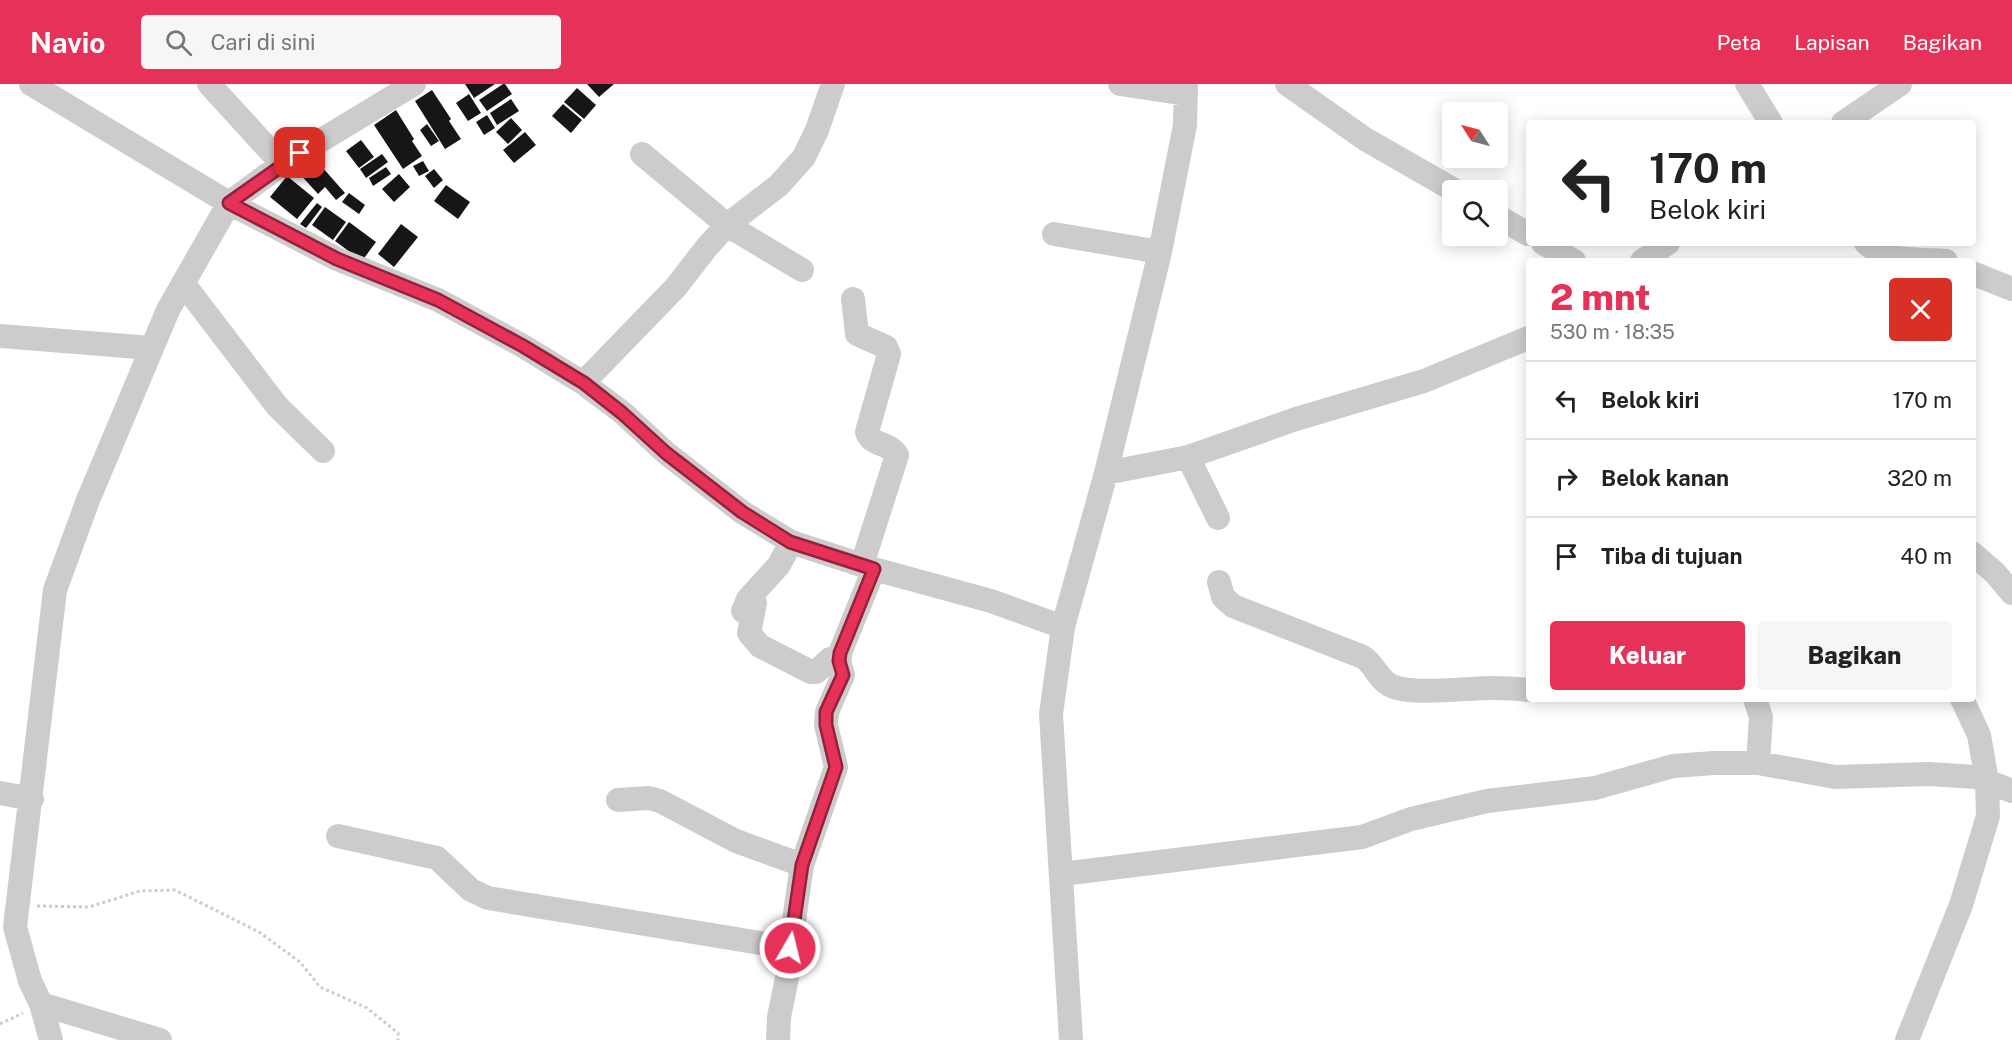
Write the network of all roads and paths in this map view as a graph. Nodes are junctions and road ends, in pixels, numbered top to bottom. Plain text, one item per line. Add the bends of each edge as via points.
1 (31, 84) edge
2 (209, 84) edge
3 (414, 84) edge
4 (833, 84) edge
5 (1120, 84) edge
6 (1287, 84) edge
7 (1747, 84) edge
8 (1885, 88) edge
9 (1186, 89) edge
10 (382, 91) edge
11 (1769, 120) edge
12 (1847, 120) edge
13 (642, 154) dead end
14 (282, 164) junction
15 (1442, 183) edge
16 (229, 203) junction
17 (1508, 222) edge
18 (727, 225) junction
19 (1526, 233) edge
20 (1053, 234) dead end
21 (1548, 246) edge
22 (1664, 246) edge
23 (1870, 246) edge
24 (1160, 252) junction
25 (1569, 258) edge
26 (1646, 258) edge
27 (1898, 258) edge
28 (802, 270) dead end
29 (1976, 275) edge
30 (183, 283) junction
31 (2012, 289) edge
32 (853, 299) dead end
33 (0, 336) edge
34 (1526, 339) edge
35 (151, 348) junction
36 (584, 383) junction
37 (323, 451) dead end
38 (1188, 457) junction
39 (1106, 473) junction
40 (1218, 518) dead end
41 (790, 542) junction
42 (1976, 556) edge
43 (868, 567) junction
44 (1219, 582) dead end
45 (2012, 593) edge
46 (748, 599) junction
47 (1063, 627) junction
48 (735, 633) dead end
49 (840, 658) junction
50 (1526, 690) edge
51 (1756, 702) edge
52 (1963, 702) edge
53 (1758, 764) junction
54 (1987, 781) junction
55 (2012, 791) edge
56 (0, 793) edge
57 (32, 799) junction
58 (618, 800) dead end
59 (338, 836) dead end
60 (802, 865) junction
61 (1062, 874) junction
62 (9, 904) edge
63 (790, 948) junction
64 (41, 1004) junction
65 (0, 1024) edge
66 (51, 1040) edge
67 (160, 1040) edge
68 (398, 1040) edge
69 (778, 1040) edge
70 (1071, 1040) edge
71 (1907, 1040) edge

1 - 16 street
2 - 14 street
3 - 10 street
4 - 18 street via 804,157 779,185
5 - 9 street
6 - 15 street via 1365,140
7 - 11 street
8 - 12 street
9 - 24 street via 1185,125
10 - 14 street
13 - 18 street
14 - 16 street
16 - 30 street
16 - 36 street via 337,259 438,300
17 - 19 street
18 - 28 street
18 - 36 street via 676,287
20 - 24 street
21 - 25 street
22 - 26 street
23 - 27 street
24 - 39 street
29 - 31 street
30 - 35 street
30 - 37 street via 277,406
32 - 43 street via 857,334 886,347 889,354 867,432 897,455
33 - 35 street
34 - 38 street via 1424,381 1296,419
35 - 57 street via 55,590
36 - 41 street via 742,512
38 - 39 street
38 - 40 street
39 - 47 street
41 - 43 street
41 - 46 street via 779,565
42 - 45 street
43 - 47 street via 991,601
43 - 49 street
44 - 50 street via 1222,597 1233,606 1363,657 1393,687 1432,691 1495,687
46 - 48 street
46 - 49 street via 755,603 749,633 760,646 811,672 830,659
47 - 61 street via 1051,714
49 - 60 street via 843,675 826,712 836,767
51 - 53 street via 1761,717
52 - 54 street via 1979,735
53 - 54 street via 1835,777 1929,774
53 - 61 street via 1673,766 1595,788 1487,801 1411,819 1362,837
54 - 55 street
54 - 71 street via 1988,816 1962,905
56 - 57 street
57 - 62 street
58 - 60 street via 660,801 736,841
59 - 63 street via 437,858 471,890 489,898
60 - 63 street
61 - 70 street
62 - 64 street via 30,981
62 - 68 path via 89,907 140,891 175,890 259,932 300,962 320,987 367,1008 398,1033
63 - 69 street
64 - 65 path
64 - 66 street
64 - 67 street

